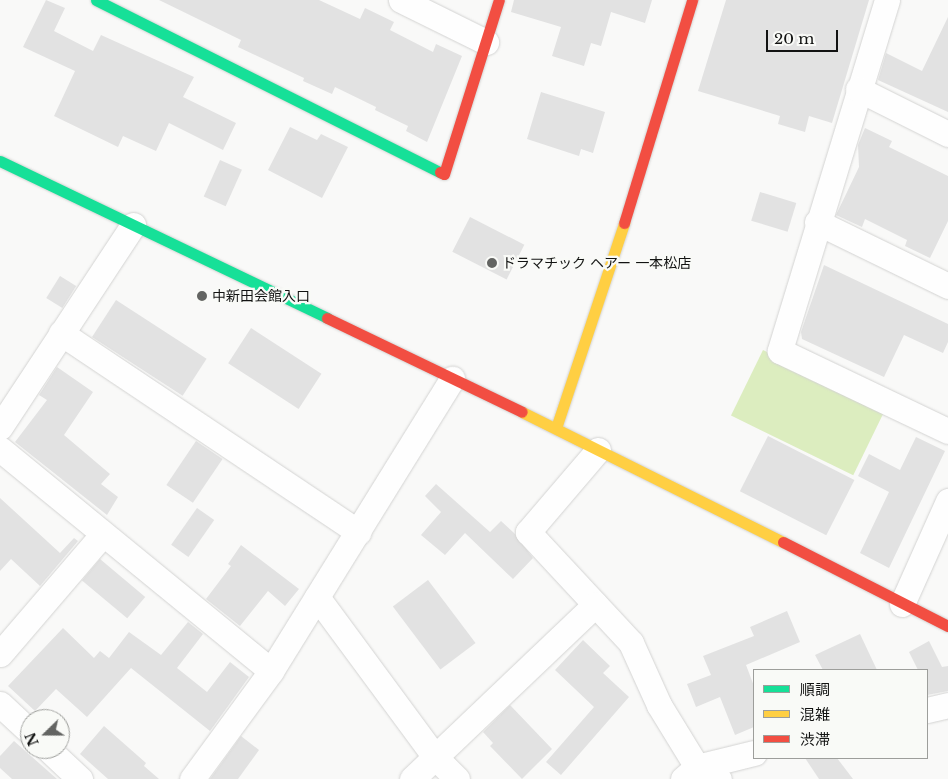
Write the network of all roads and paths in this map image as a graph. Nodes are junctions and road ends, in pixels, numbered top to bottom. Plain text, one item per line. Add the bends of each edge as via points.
1 (96, 0) edge
2 (401, 0) edge
3 (498, 0) edge
4 (692, 0) edge
5 (887, 0) edge
6 (486, 42) junction
7 (858, 89) junction
8 (948, 134) edge
9 (0, 161) edge
10 (817, 222) junction
11 (133, 225) junction
12 (948, 286) edge
13 (61, 332) junction
14 (452, 378) junction
15 (0, 427) edge
16 (556, 428) junction
17 (948, 431) edge
18 (0, 449) edge
19 (598, 450) junction
20 (948, 502) edge
21 (358, 532) junction
22 (104, 534) junction
23 (317, 597) junction
24 (902, 604) junction
25 (596, 605) junction
26 (948, 626) edge
27 (0, 654) edge
28 (271, 671) junction
29 (0, 704) edge
30 (948, 705) edge
31 (928, 710) edge
32 (20, 723) edge
33 (753, 753) edge
34 (434, 757) junction
35 (59, 759) edge
36 (690, 773) edge
37 (80, 779) edge
38 (192, 779) edge
39 (412, 779) edge
40 (457, 779) edge
41 (719, 779) edge

1 - 6 street via 444,174
2 - 6 street
3 - 6 street
4 - 16 street via 612,264
5 - 7 street
7 - 8 street
7 - 10 street
9 - 11 street
10 - 12 street
10 - 17 street via 780,350
11 - 13 street
11 - 14 street
13 - 15 street
13 - 21 street
14 - 16 street
14 - 21 street
16 - 19 street
18 - 22 street
19 - 24 street
19 - 25 street via 528,532
20 - 24 street
21 - 23 street
22 - 27 street
22 - 28 street
23 - 28 street
23 - 34 street
24 - 26 street
25 - 34 street
25 - 36 street via 631,644
28 - 38 street
29 - 32 street
30 - 31 street
33 - 36 street
34 - 39 street
34 - 40 street
35 - 37 street
36 - 41 street

